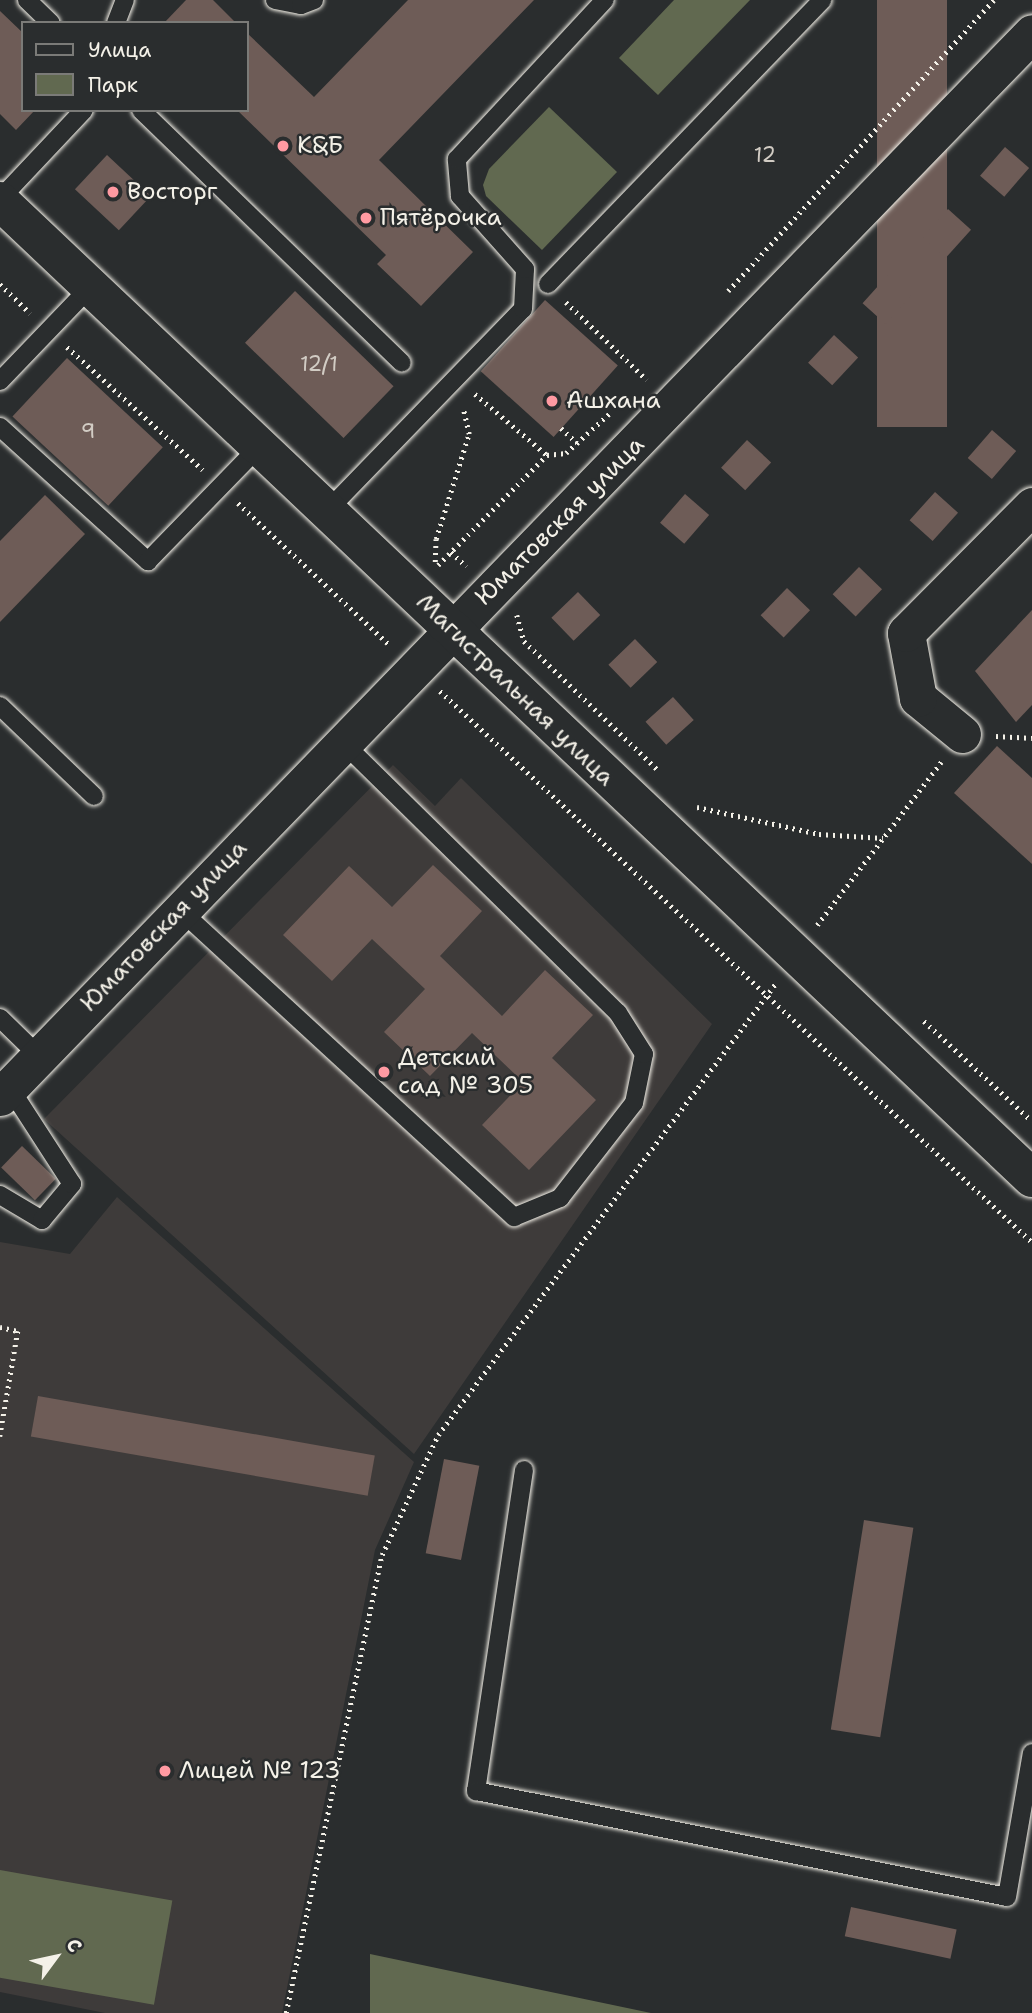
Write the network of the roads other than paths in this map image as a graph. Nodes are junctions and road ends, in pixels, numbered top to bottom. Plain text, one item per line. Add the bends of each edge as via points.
1 (27, 0) edge
2 (125, 0) edge
3 (275, 0) edge
4 (314, 0) edge
5 (605, 0) edge
6 (822, 0) edge
7 (49, 21) edge
8 (117, 21) edge
9 (1032, 33) edge
10 (82, 112) edge
11 (143, 112) edge
12 (0, 200) edge
13 (548, 284) road end
14 (90, 287) junction
15 (402, 363) dead end
16 (0, 380) edge
17 (0, 427) edge
18 (259, 447) junction
19 (1032, 506) edge
20 (327, 511) junction
21 (451, 628) junction
22 (0, 706) edge
23 (962, 734) road end
24 (342, 742) junction
25 (94, 796) dead end
26 (180, 910) junction
27 (0, 1018) edge
28 (39, 1056) junction
29 (5, 1093) edge
30 (1032, 1178) edge
31 (0, 1195) edge
32 (524, 1470) dead end
33 (1032, 1753) edge

1 - 7 lane
2 - 8 lane
3 - 4 lane
5 - 20 lane via 457,159 460,196 518,257 528,291 523,309
6 - 13 lane
9 - 21 street, Юматовская улица via 675,408
10 - 12 lane
11 - 15 lane
12 - 14 street, Магистральная улица
14 - 16 lane
14 - 18 street, Магистральная улица
17 - 18 lane via 148,561
18 - 20 street, Магистральная улица
19 - 23 street via 906,633 918,698
20 - 21 street, Магистральная улица
21 - 24 street, Юматовская улица
21 - 30 street, Магистральная улица
22 - 25 lane
24 - 26 street, Юматовская улица
24 - 26 lane via 618,1013 644,1054 634,1103 560,1198 514,1217
26 - 28 street, Юматовская улица
27 - 28 lane
28 - 29 street, Юматовская улица
29 - 31 lane via 72,1184 42,1220
32 - 33 lane via 476,1791 1007,1897

